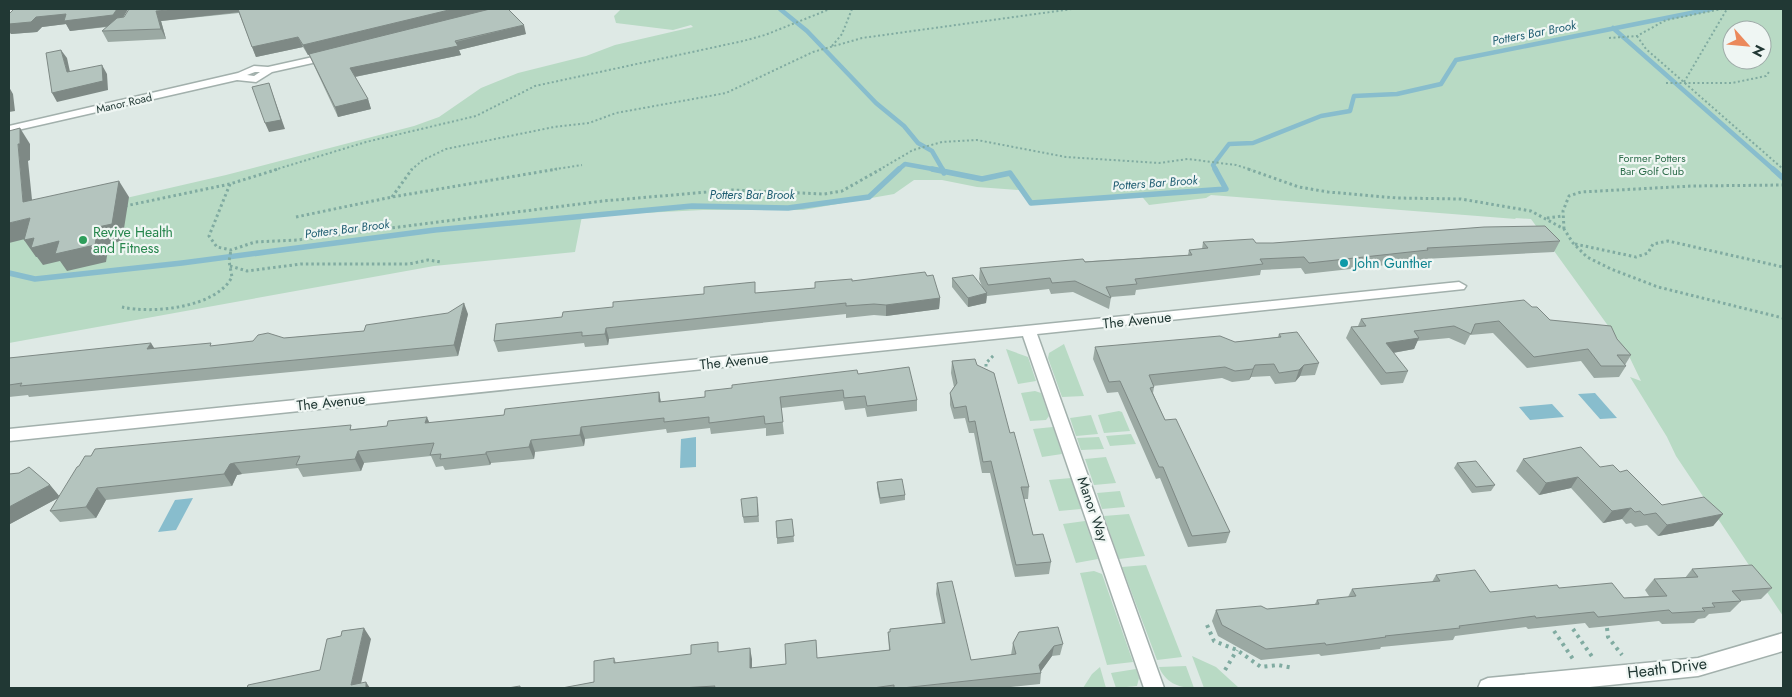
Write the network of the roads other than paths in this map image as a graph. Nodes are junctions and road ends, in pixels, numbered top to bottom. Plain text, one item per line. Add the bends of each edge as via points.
1 (338, 54) edge
2 (9, 129) edge
3 (1460, 286) dead end
4 (1029, 331) junction
5 (9, 435) edge
6 (1783, 642) edge
7 (1154, 688) edge
8 (1488, 688) edge

1 - 2 street, Manor Road via 267,70 256,79 240,76
3 - 4 street, The Avenue
4 - 5 street, The Avenue
4 - 7 street, Manor Way
6 - 8 street, Heath Drive via 1698,667

